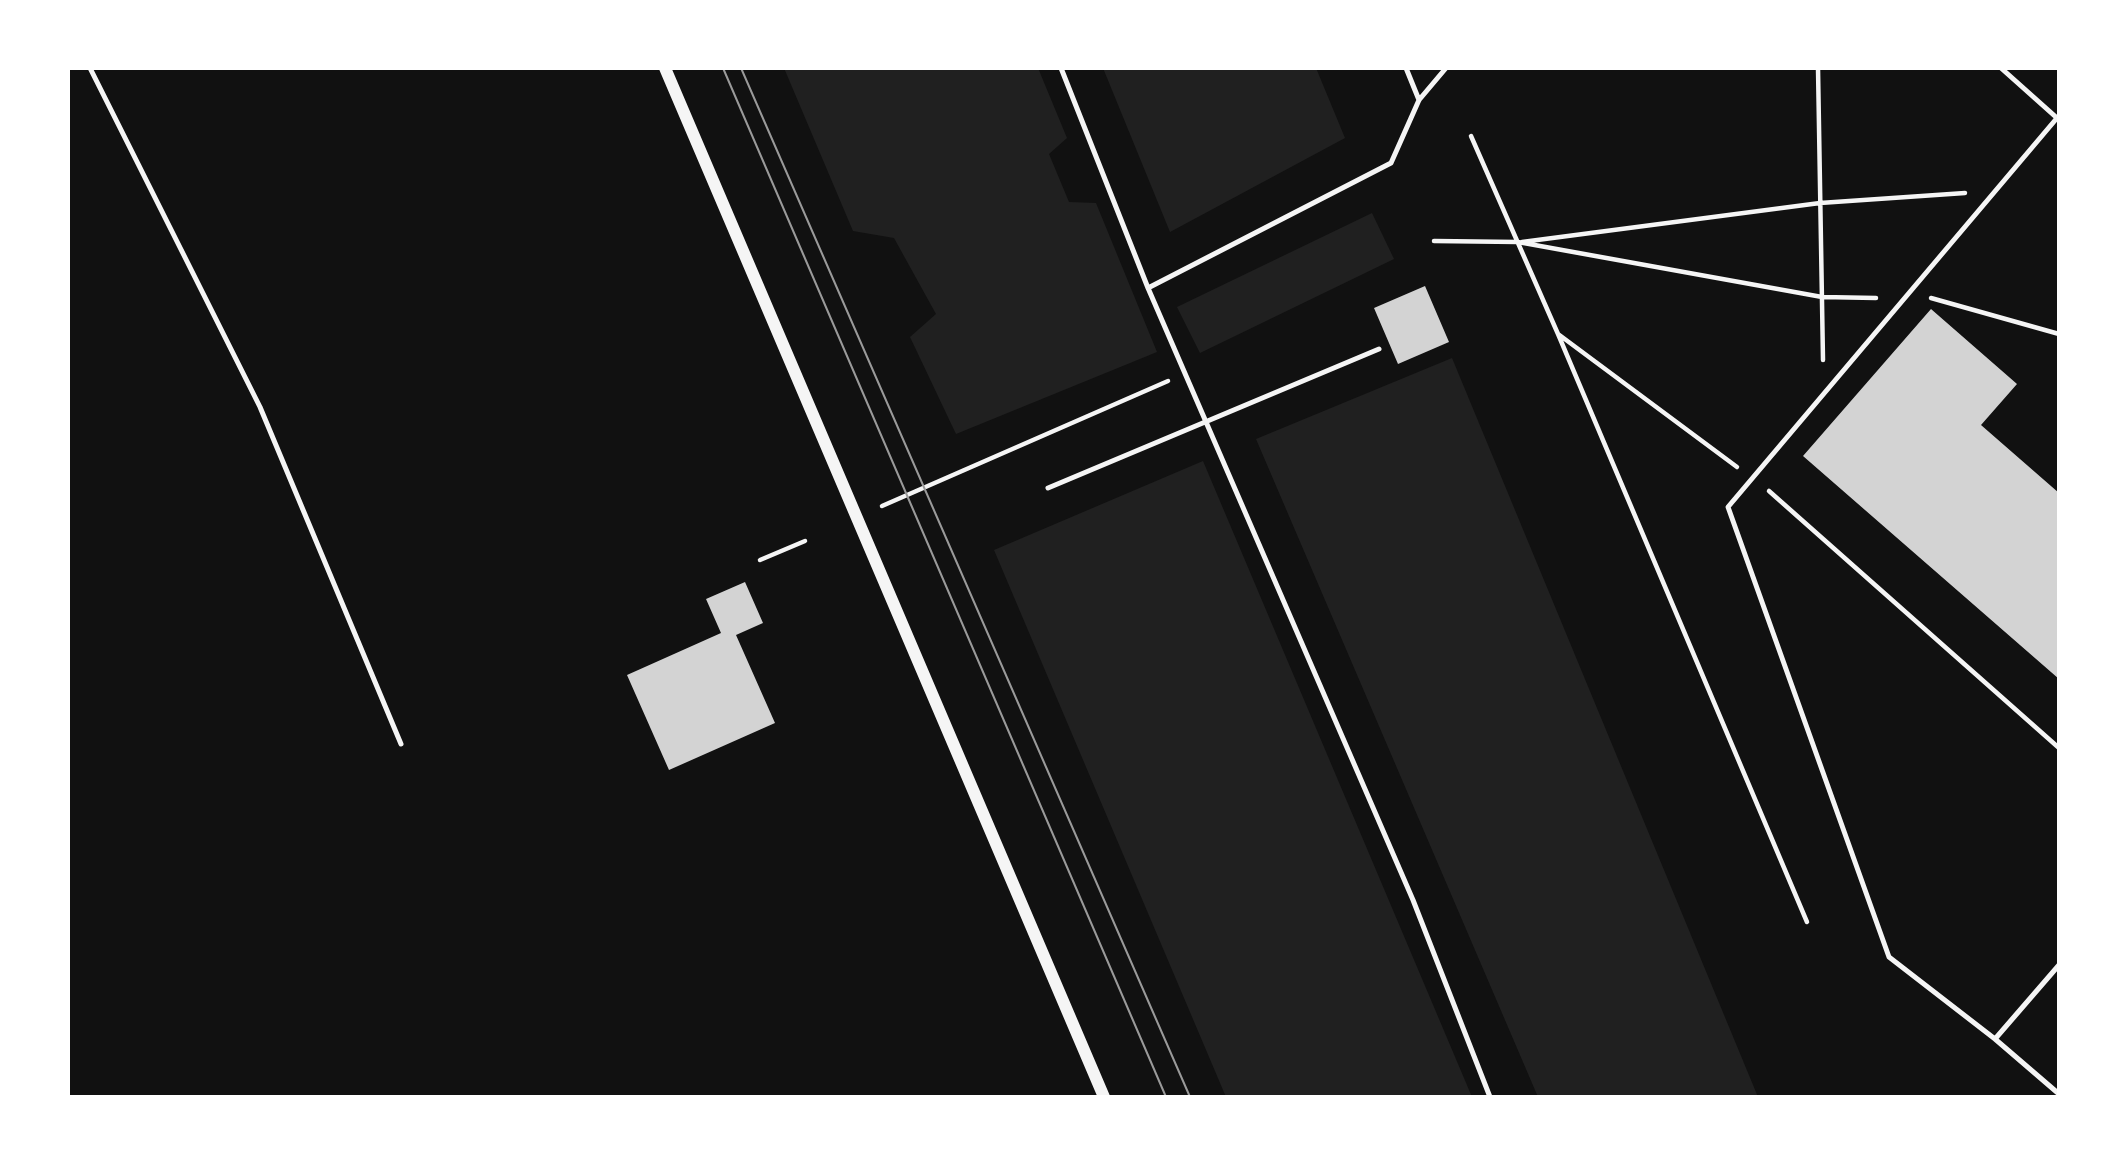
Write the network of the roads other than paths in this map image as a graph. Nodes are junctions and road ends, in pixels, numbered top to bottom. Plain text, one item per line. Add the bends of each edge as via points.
1 (90, 68) edge
2 (665, 68) edge
3 (1061, 68) edge
4 (1406, 68) edge
5 (1446, 68) edge
6 (2001, 68) edge
7 (1419, 100) junction
8 (2058, 119) edge
9 (1148, 288) junction
10 (1379, 349) dead end
11 (1206, 422) junction
12 (1048, 488) dead end
13 (401, 744) dead end
14 (2059, 965) edge
15 (1995, 1038) junction
16 (2059, 1094) edge
17 (1104, 1097) edge
18 (1490, 1097) edge

1 - 13 lane via 260,407
2 - 17 street
3 - 9 lane
4 - 7 lane
5 - 7 lane
6 - 8 lane
7 - 9 lane via 1391,163
8 - 15 lane via 1728,507 1889,957
9 - 11 lane
10 - 11 lane
11 - 12 lane
11 - 18 lane via 1413,900
14 - 15 lane
15 - 16 lane

